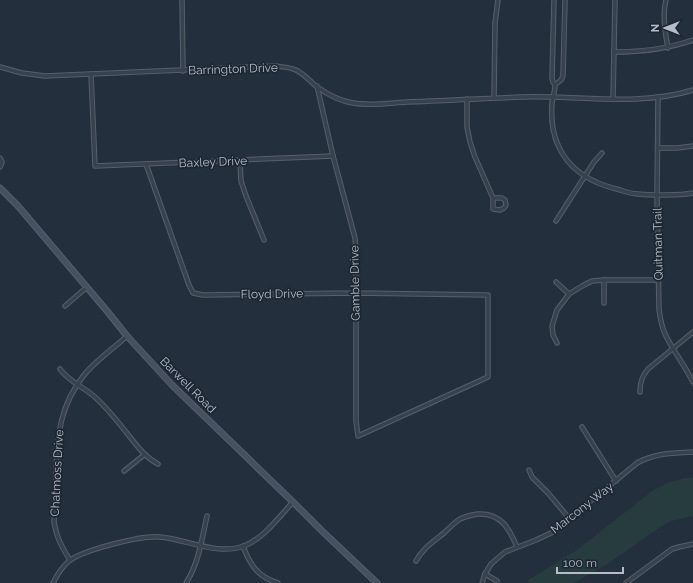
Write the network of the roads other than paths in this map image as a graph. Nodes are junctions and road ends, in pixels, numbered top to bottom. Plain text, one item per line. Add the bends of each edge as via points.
1 (182, 0) edge
2 (498, 0) edge
3 (554, 0) edge
4 (565, 0) edge
5 (615, 0) edge
6 (666, 0) edge
7 (693, 40) edge
8 (668, 48) junction
9 (614, 52) junction
10 (0, 67) edge
11 (183, 70) junction
12 (91, 74) junction
13 (555, 85) junction
14 (317, 86) junction
15 (693, 90) edge
16 (553, 97) junction
17 (658, 97) junction
18 (494, 98) junction
19 (613, 99) junction
20 (467, 100) junction
21 (693, 146) edge
22 (658, 148) junction
23 (602, 153) dead end
24 (333, 156) junction
25 (0, 158) edge
26 (240, 161) junction
27 (146, 164) junction
28 (0, 167) edge
29 (585, 176) junction
30 (0, 188) edge
31 (693, 193) edge
32 (657, 195) junction
33 (493, 198) junction
34 (556, 221) dead end
35 (264, 240) dead end
36 (604, 280) junction
37 (658, 280) junction
38 (556, 282) dead end
39 (87, 287) junction
40 (356, 293) junction
41 (569, 294) junction
42 (604, 304) dead end
43 (65, 306) dead end
44 (693, 332) edge
45 (127, 336) junction
46 (557, 343) dead end
47 (673, 348) junction
48 (60, 369) dead end
49 (693, 382) edge
50 (77, 385) junction
51 (640, 392) dead end
52 (582, 427) dead end
53 (358, 436) joint
54 (693, 452) edge
55 (144, 455) junction
56 (158, 464) dead end
57 (529, 470) dead end
58 (124, 471) dead end
59 (616, 481) junction
60 (293, 502) junction
61 (207, 516) dead end
62 (569, 518) junction
63 (693, 544) edge
64 (200, 545) junction
65 (243, 546) junction
66 (517, 547) junction
67 (70, 560) junction
68 (416, 561) dead end
69 (485, 574) junction
70 (266, 578) junction
71 (497, 581) dead end
72 (53, 583) edge
73 (186, 583) edge
74 (263, 583) edge
75 (278, 583) edge
76 (377, 583) edge
77 (482, 583) edge
78 (627, 583) edge

1 - 11 street
2 - 18 street
3 - 13 street via 552,78
4 - 13 street via 563,76
5 - 9 street
6 - 8 street via 664,21
7 - 8 street
8 - 9 street
9 - 19 street
10 - 12 street, Barrington Drive via 33,75
11 - 12 street, Barrington Drive
11 - 14 street, Barrington Drive via 287,67
12 - 27 street, Baxley Drive via 95,165
13 - 16 street
14 - 20 street, Barrington Drive via 326,93 355,104
14 - 24 street, Gamble Drive
15 - 17 street, Barrington Drive
16 - 18 street, Barrington Drive
16 - 19 street, Barrington Drive
16 - 29 street via 554,134 562,155
17 - 19 street, Barrington Drive
17 - 22 street, Quitman Trail
18 - 20 street, Barrington Drive
20 - 33 street via 470,142
21 - 22 street
22 - 32 street, Quitman Trail
23 - 29 street
24 - 26 street, Baxley Drive
24 - 40 street, Gamble Drive via 355,238
25 - 28 street
26 - 27 street, Baxley Drive
26 - 35 street via 241,181
27 - 40 street, Floyd Drive via 193,293
29 - 32 street via 598,184 616,189 636,194
29 - 34 street
30 - 39 street, Barwell Road
31 - 32 street
32 - 37 street, Quitman Trail
33 - 33 street via 493,209 504,208 505,200
36 - 37 street
36 - 41 street via 592,281
36 - 42 street
37 - 47 street, Quitman Trail via 660,318
38 - 41 street
39 - 43 street
39 - 45 street, Barwell Road
40 - 53 street, Gamble Drive
40 - 53 street, Floyd Drive via 487,295 488,377
41 - 46 street via 557,310 552,326
44 - 47 street
45 - 50 street, Chatmoss Drive via 93,366
45 - 60 street, Barwell Road via 172,385
47 - 49 street, Quitman Trail
47 - 51 street via 643,375
48 - 50 street via 64,376
50 - 55 street via 108,410
50 - 67 street, Chatmoss Drive via 60,425 54,512 57,537
52 - 59 street
54 - 59 street, Marcony Way via 646,458
55 - 56 street
55 - 58 street
57 - 62 street via 532,477
59 - 62 street, Marcony Way
60 - 65 street via 260,536
60 - 76 street, Barwell Road
61 - 64 street
62 - 66 street, Marcony Way via 553,532
63 - 78 street via 672,549
64 - 65 street via 226,550
64 - 67 street via 158,536 145,537 91,550
64 - 73 street via 191,576
65 - 70 street via 254,568
66 - 68 street via 511,533 500,520 483,514 472,515 461,519 425,548
66 - 69 street, Marcony Way via 505,552 491,564
67 - 72 street via 57,574
69 - 71 street
69 - 77 street, Marcony Way
70 - 74 street
70 - 75 street

